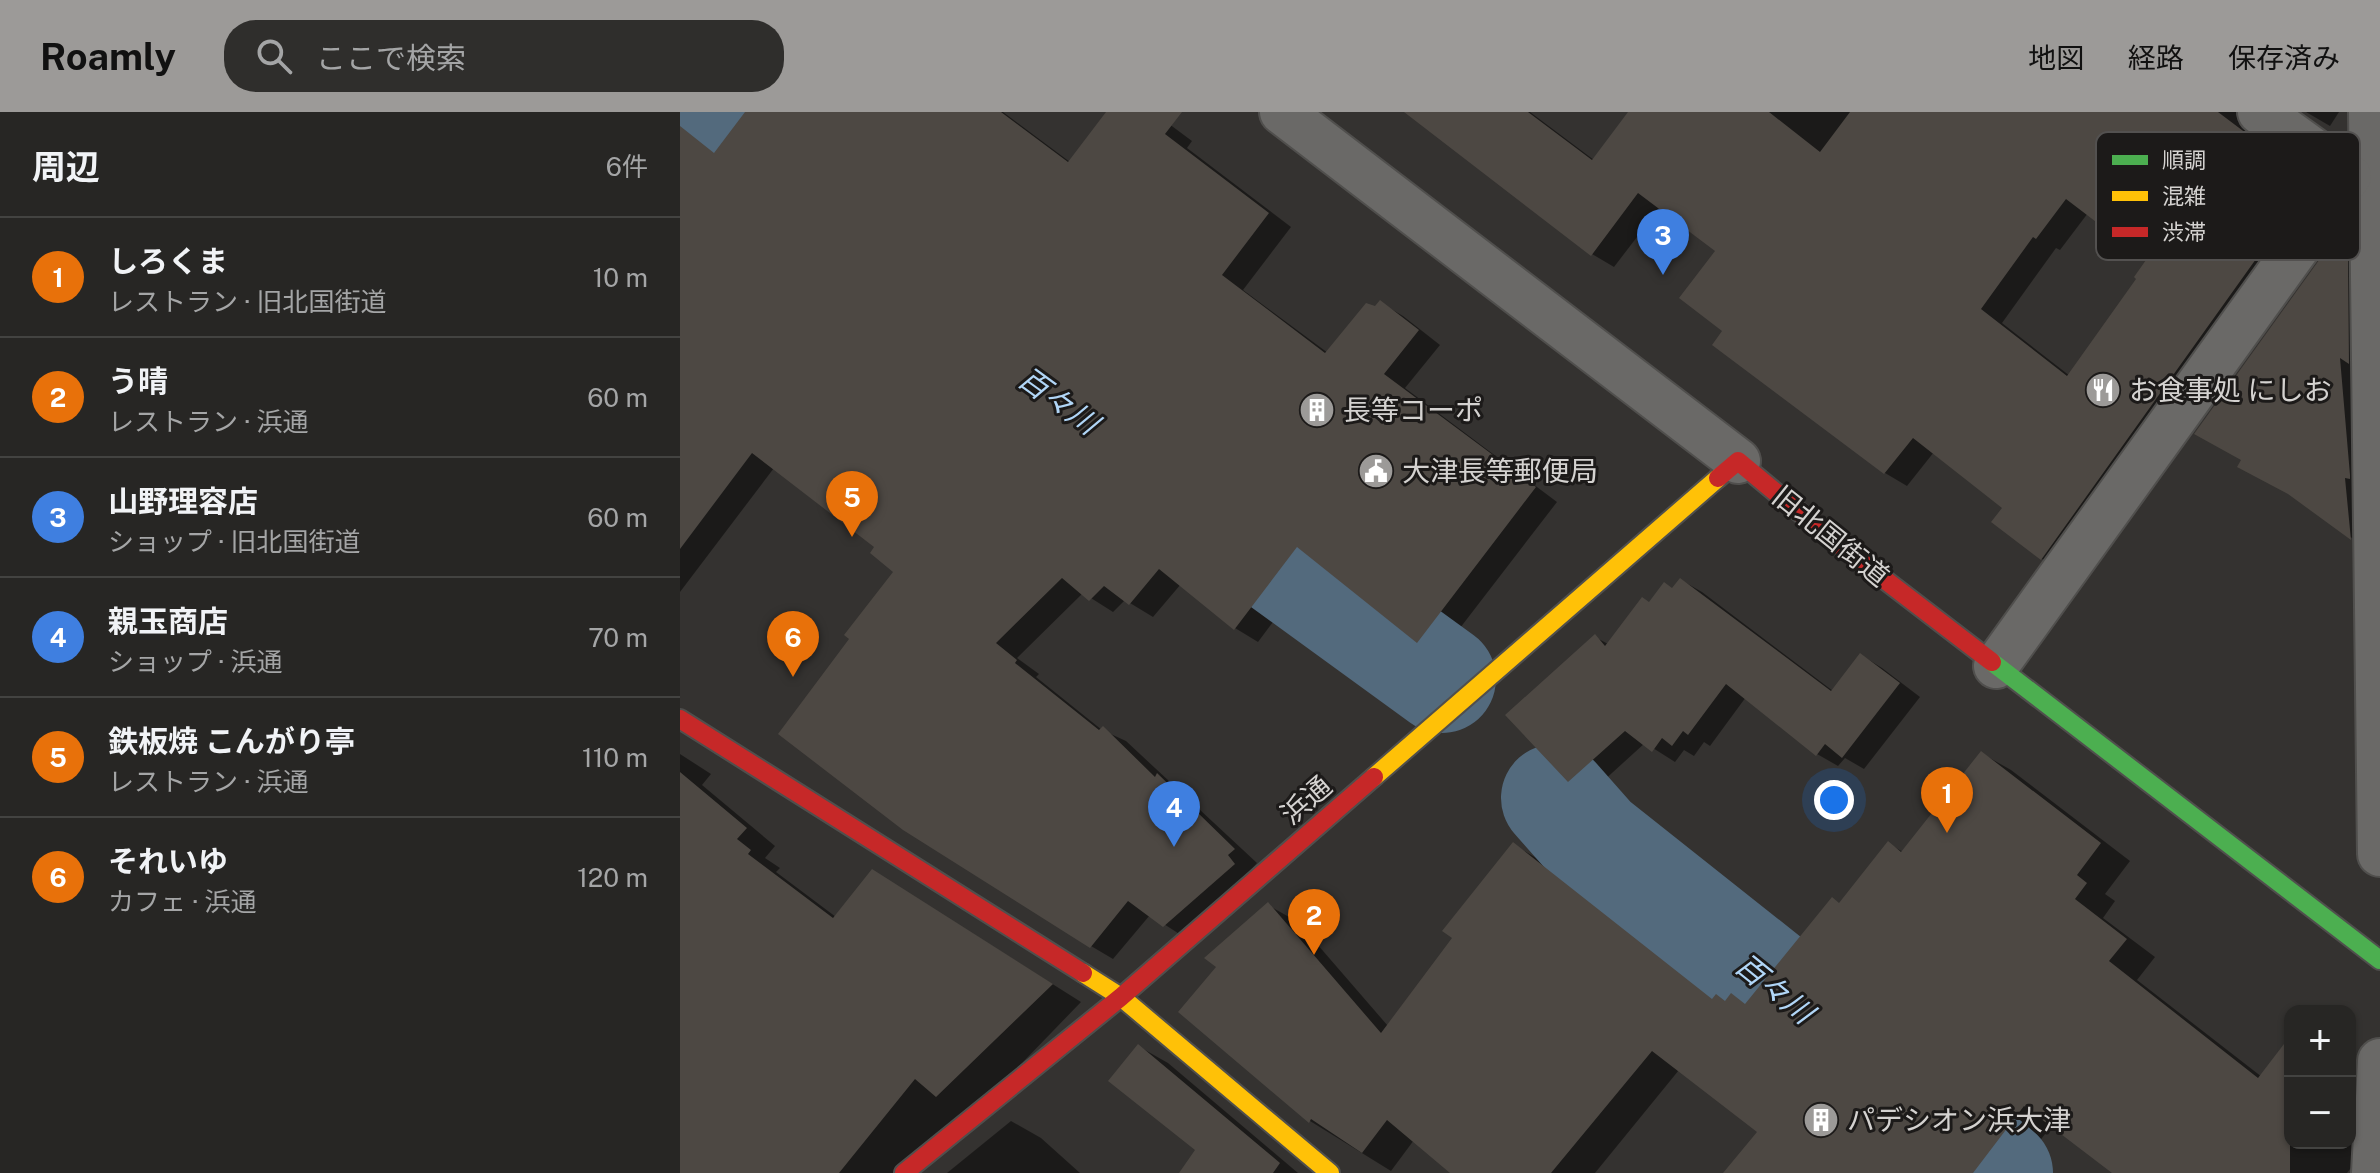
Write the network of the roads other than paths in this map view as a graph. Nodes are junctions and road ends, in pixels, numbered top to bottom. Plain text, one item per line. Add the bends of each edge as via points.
1 (1282, 112) edge
2 (2260, 112) edge
3 (2371, 112) edge
4 (2289, 132) edge
5 (2367, 185) edge
6 (2309, 260) edge
7 (1738, 461) junction
8 (1996, 666) junction
9 (680, 719) edge
10 (2380, 854) edge
11 (2380, 960) edge
12 (1121, 997) junction
13 (2380, 1061) edge
14 (904, 1173) edge
15 (1330, 1173) edge
16 (2374, 1173) edge

1 - 7 street, 旧北国街道
2 - 4 street
3 - 5 street
5 - 10 street
6 - 8 street
7 - 8 street, 旧北国街道
7 - 12 street, 浜通
8 - 11 street, 旧北国街道
9 - 12 street
12 - 14 street, 浜通
12 - 15 street
13 - 16 street

